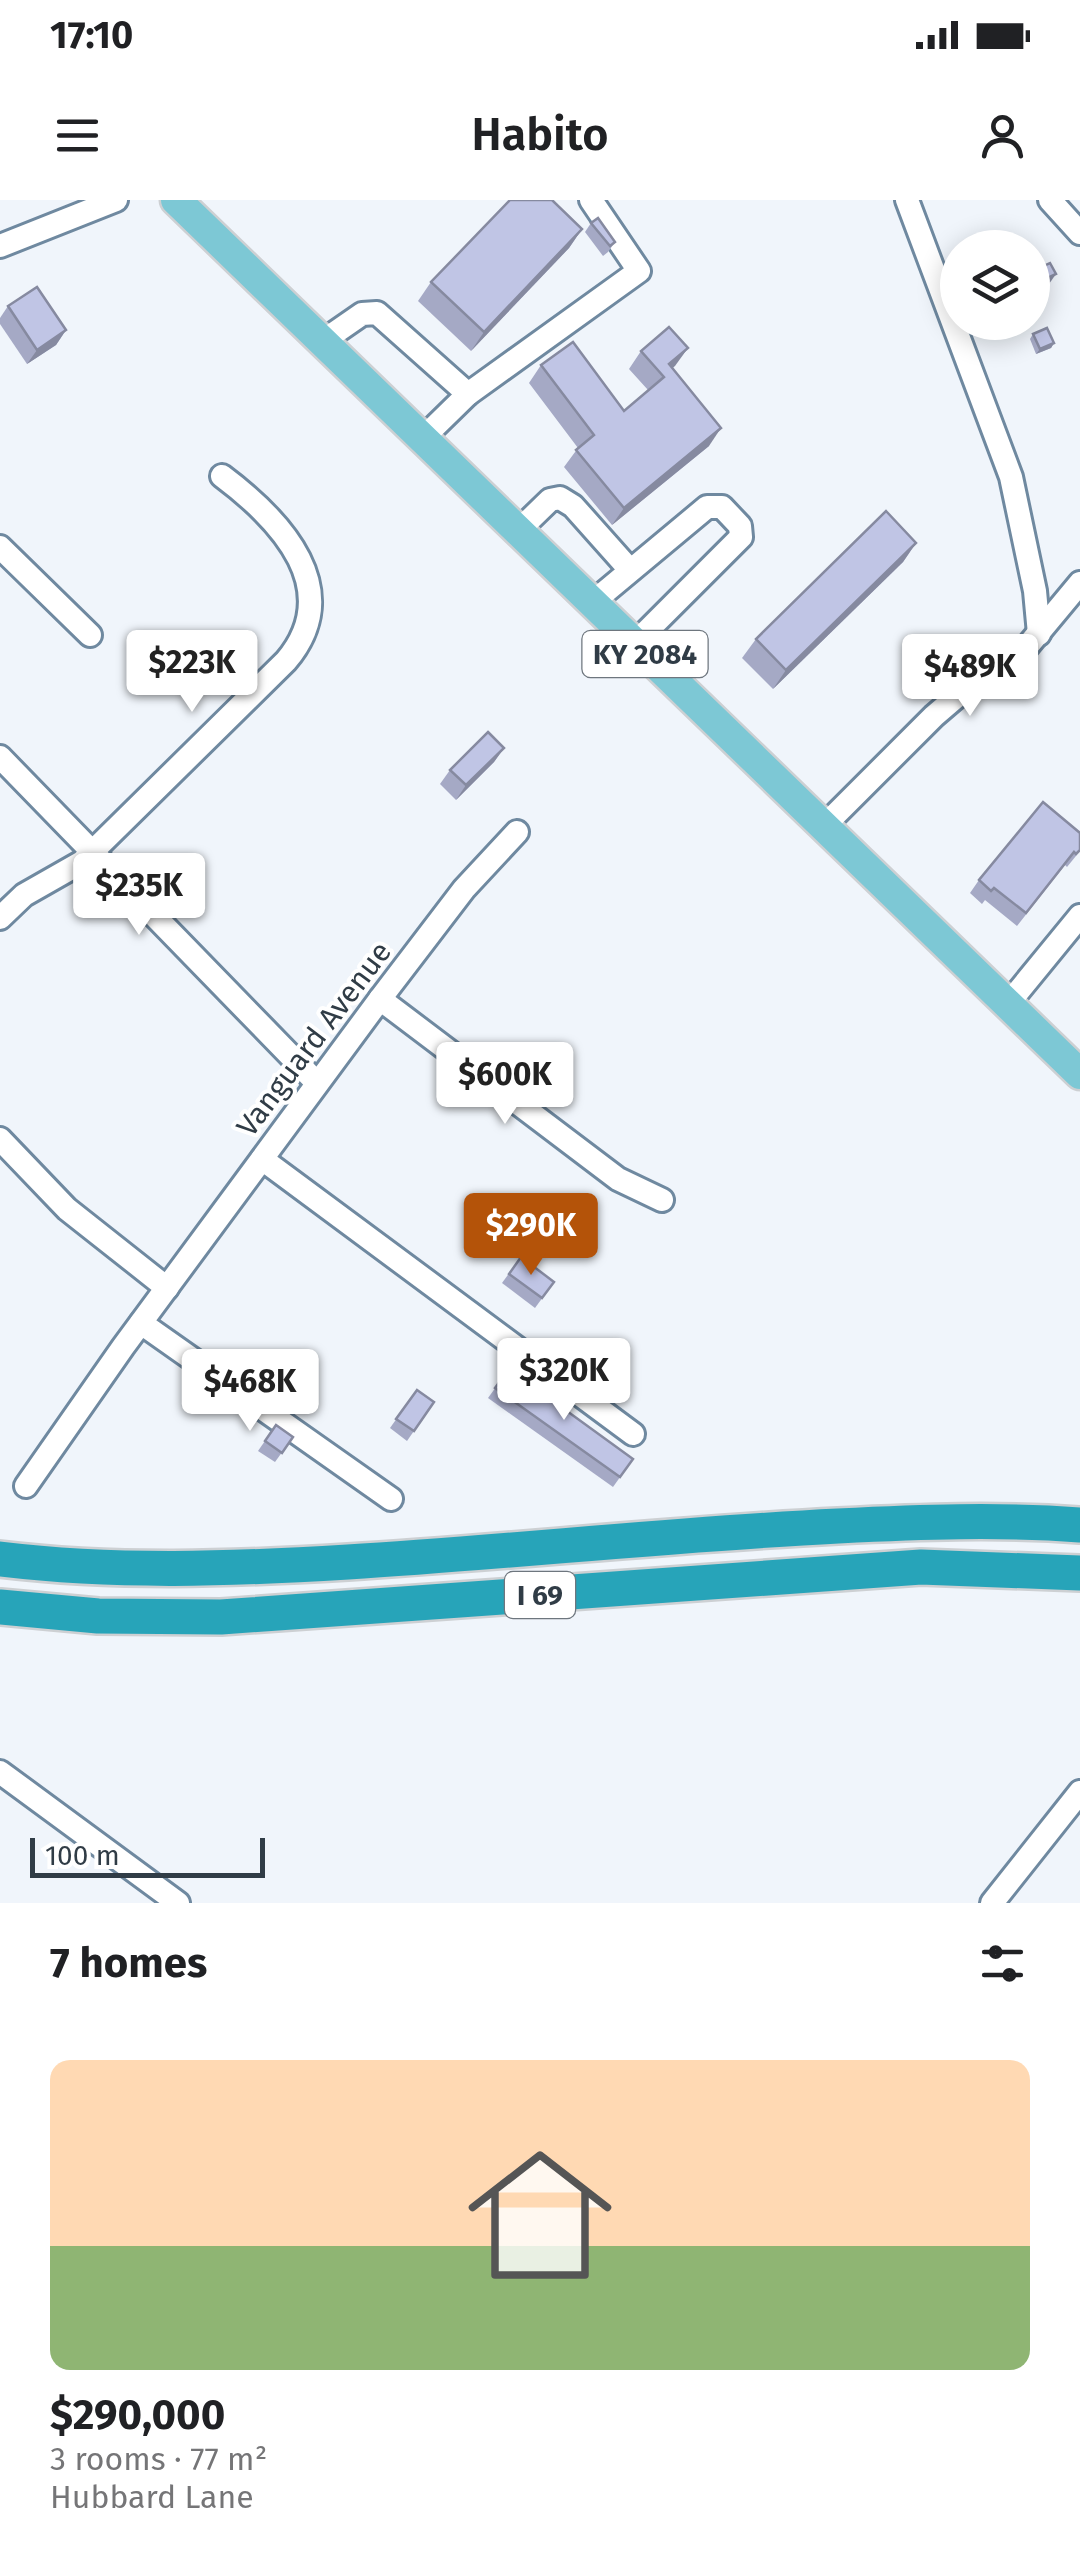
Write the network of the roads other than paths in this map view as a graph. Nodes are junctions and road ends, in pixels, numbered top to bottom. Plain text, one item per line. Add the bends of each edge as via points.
1 (116, 200) edge
2 (176, 200) edge
3 (591, 200) edge
4 (907, 200) edge
5 (1050, 200) edge
6 (1080, 233) edge
7 (0, 246) edge
8 (323, 341) junction
9 (468, 394) junction
10 (423, 438) junction
11 (222, 476) dead end
12 (519, 530) junction
13 (0, 548) edge
14 (630, 570) junction
15 (1080, 584) edge
16 (593, 602) junction
17 (1039, 634) junction
18 (90, 635) dead end
19 (634, 644) junction
20 (0, 757) edge
21 (824, 826) junction
22 (517, 832) dead end
23 (92, 852) junction
24 (1080, 916) edge
25 (0, 918) edge
26 (380, 999) junction
27 (1008, 1004) junction
28 (1080, 1074) edge
29 (317, 1083) junction
30 (0, 1139) edge
31 (262, 1159) junction
32 (662, 1200) dead end
33 (167, 1288) junction
34 (141, 1323) junction
35 (633, 1434) dead end
36 (26, 1486) dead end
37 (391, 1500) dead end
38 (1080, 1526) edge
39 (0, 1559) edge
40 (1080, 1573) edge
41 (0, 1607) edge
42 (0, 1772) edge
43 (1080, 1792) edge
44 (178, 1903) edge
45 (992, 1903) edge

1 - 7 street
2 - 8 main road, KY 2084
3 - 9 street via 640,271
4 - 17 street via 1012,477
5 - 6 street
8 - 9 street via 362,314 377,312
8 - 10 main road, KY 2084
9 - 10 street
10 - 12 main road, KY 2084
11 - 23 street via 303,565 312,594 308,624 286,660
12 - 14 street via 560,498
12 - 16 main road, KY 2084
13 - 18 street
14 - 16 street
14 - 19 street via 707,507 722,507 740,526 741,537
15 - 17 street
16 - 19 main road, KY 2084
17 - 21 street via 1016,660 934,716
19 - 21 main road, KY 2084
20 - 23 street
21 - 27 main road, KY 2084
22 - 26 street, Vanguard Avenue
23 - 25 street via 24,894
23 - 29 street
24 - 27 street
26 - 29 street, Vanguard Avenue
26 - 32 street via 618,1178
27 - 28 main road, KY 2084
29 - 31 street, Vanguard Avenue
30 - 33 street via 67,1209
31 - 33 street, Vanguard Avenue
31 - 35 street
33 - 34 street, Vanguard Avenue
34 - 36 street
34 - 37 street
38 - 39 highway, I 69 via 952,1520 207,1569
40 - 41 highway, I 69 via 922,1567 221,1617
42 - 44 street
43 - 45 street

